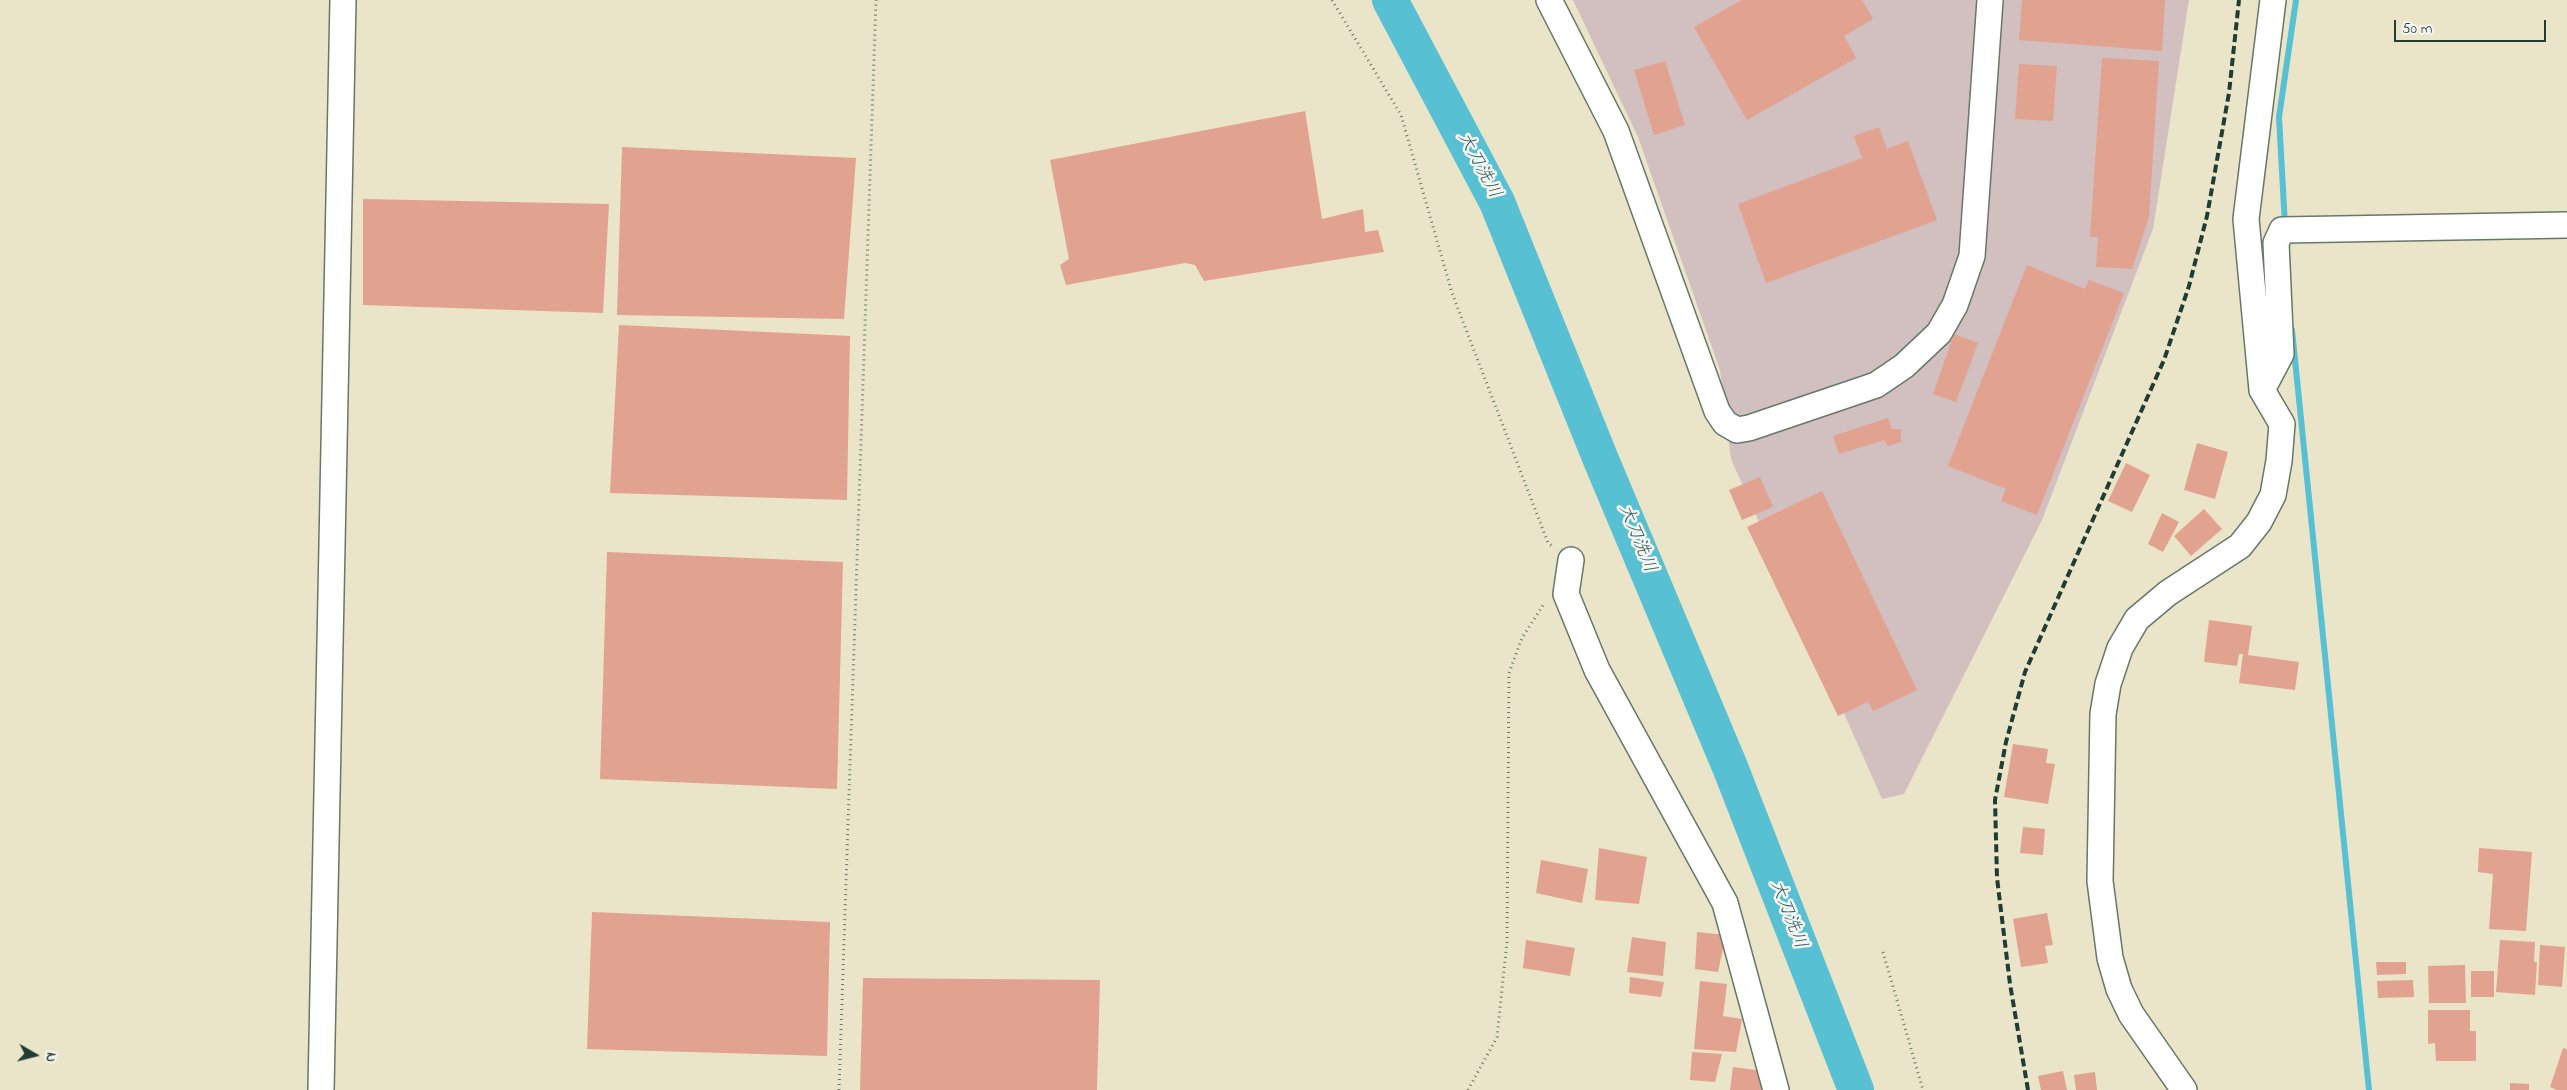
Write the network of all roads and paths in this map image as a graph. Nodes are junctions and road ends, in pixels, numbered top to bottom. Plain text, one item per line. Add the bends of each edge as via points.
1 (343, 0) edge
2 (876, 0) edge
3 (1332, 0) edge
4 (1549, 0) edge
5 (1990, 0) edge
6 (2273, 0) edge
7 (2567, 225) edge
8 (2262, 390) junction
9 (1572, 560) joint
10 (1547, 599) dead end
11 (1883, 952) dead end
12 (321, 1090) edge
13 (839, 1090) edge
14 (1468, 1090) edge
15 (1776, 1090) edge
16 (1923, 1090) edge
17 (2184, 1090) edge

1 - 12 street
2 - 13 path
3 - 9 path via 1401,115 1456,303 1548,543
4 - 5 street via 1616,131 1717,411 1725,423 1737,430 1876,385 1904,366 1939,333 1956,305 1972,256
6 - 8 street via 2246,219
7 - 8 street via 2282,230 2276,243 2281,354
8 - 17 street via 2282,424 2280,461 2273,495 2259,522 2240,546 2168,593 2137,619 2120,648 2108,684 2103,714 2100,881 2110,958 2118,989 2132,1014
9 - 15 street via 1566,594 1598,670 1725,903
10 - 14 path via 1522,638 1509,673 1507,941 1497,1037
11 - 16 path

